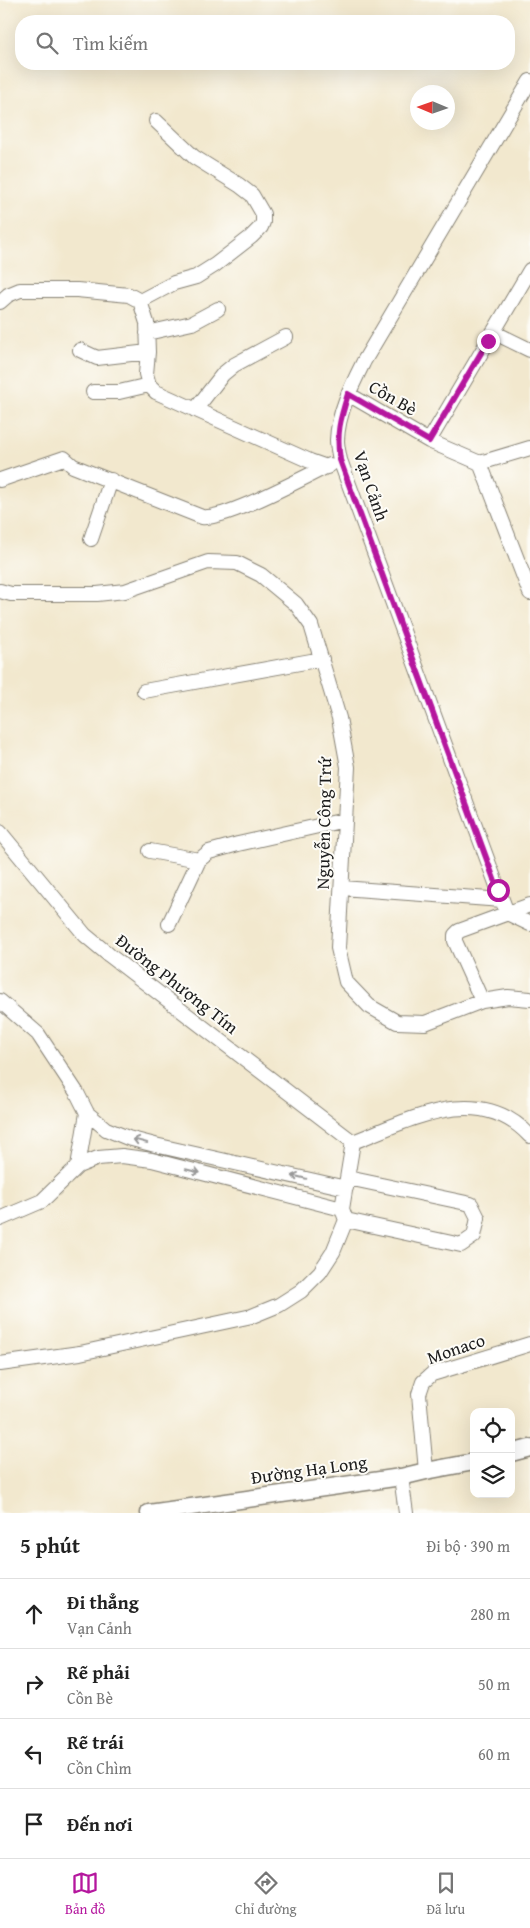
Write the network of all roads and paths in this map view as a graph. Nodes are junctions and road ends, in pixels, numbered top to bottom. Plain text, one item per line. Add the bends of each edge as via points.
1 (530, 81) edge
2 (156, 122) dead end
3 (530, 270) edge
4 (3, 296) edge
5 (140, 301) junction
6 (218, 309) dead end
7 (493, 332) junction
8 (147, 334) junction
9 (286, 337) dead end
10 (80, 350) dead end
11 (530, 350) edge
12 (148, 352) junction
13 (149, 386) junction
14 (94, 392) dead end
15 (348, 394) junction
16 (195, 410) junction
17 (429, 441) junction
18 (530, 448) edge
19 (340, 460) junction
20 (480, 463) junction
21 (327, 466) junction
22 (0, 480) edge
23 (111, 480) junction
24 (91, 538) dead end
25 (0, 591) edge
26 (530, 593) edge
27 (322, 659) junction
28 (144, 691) dead end
29 (345, 820) junction
30 (0, 832) edge
31 (150, 851) dead end
32 (199, 860) junction
33 (342, 888) junction
34 (530, 905) edge
35 (504, 907) junction
36 (170, 924) dead end
37 (530, 924) edge
38 (530, 999) edge
39 (0, 1001) edge
40 (482, 1001) junction
41 (87, 1113) junction
42 (530, 1136) edge
43 (352, 1142) junction
44 (78, 1166) junction
45 (347, 1183) junction
46 (344, 1215) junction
47 (0, 1219) edge
48 (530, 1344) edge
49 (0, 1364) edge
50 (530, 1448) edge
51 (515, 1452) edge
52 (470, 1463) edge
53 (426, 1470) junction
54 (401, 1477) junction
55 (149, 1513) edge
56 (406, 1513) edge

1 - 15 street, Vạn Cảnh via 364,361
2 - 5 street via 194,157 252,195 263,214 263,222 251,238 215,265 196,277 174,283
3 - 7 street
4 - 5 street via 20,290 77,290 130,295
5 - 8 street
6 - 8 street via 192,323
7 - 11 street
7 - 17 street
8 - 12 street
9 - 16 street via 234,365
10 - 12 street via 97,358
12 - 13 street via 146,374
13 - 14 street via 119,392
13 - 16 street
15 - 17 street, Cồn Bè
15 - 19 street, Vạn Cảnh via 337,441
16 - 21 street
17 - 20 street, Cồn Bè
18 - 20 street
19 - 21 street
19 - 35 street, Vạn Cảnh
20 - 26 street
21 - 23 street via 209,518
22 - 23 street via 62,457 73,466
23 - 24 street
25 - 27 street, Nguyễn Công Trứ via 11,594 97,594 125,591 208,562 237,563 261,576 296,604 311,625
27 - 28 street
27 - 29 street, Nguyễn Công Trứ via 339,718 348,767
29 - 32 street via 209,852
29 - 33 street, Nguyễn Công Trứ
30 - 43 street, Đường Phượng Tím via 79,928 97,945
31 - 32 street
32 - 36 street
33 - 35 street
33 - 40 street, Nguyễn Công Trứ via 338,948 346,982 369,1006 396,1022 425,1023
34 - 35 street
35 - 37 street
35 - 40 street via 455,934 454,941
38 - 40 street, Nguyễn Công Trứ via 508,997
39 - 41 street via 38,1034
41 - 44 street
45 -> 41 street via 128,1138 106,1129
42 - 43 street via 523,1128 497,1113 466,1107 432,1112
43 - 45 street
44 -> 46 street via 98,1158 122,1156 152,1160
44 - 47 street via 42,1201
45 - 46 street
45 - 46 street via 471,1204 478,1218 474,1236 461,1245
46 - 49 street via 333,1252 320,1272 301,1291 279,1305 252,1316 80,1353
48 - 53 street, Monaco via 427,1377 419,1394
50 - 51 main road
52 - 53 main road, Đường Hạ Long
53 - 54 main road, Đường Hạ Long
54 - 55 main road, Đường Hạ Long
54 - 56 street

